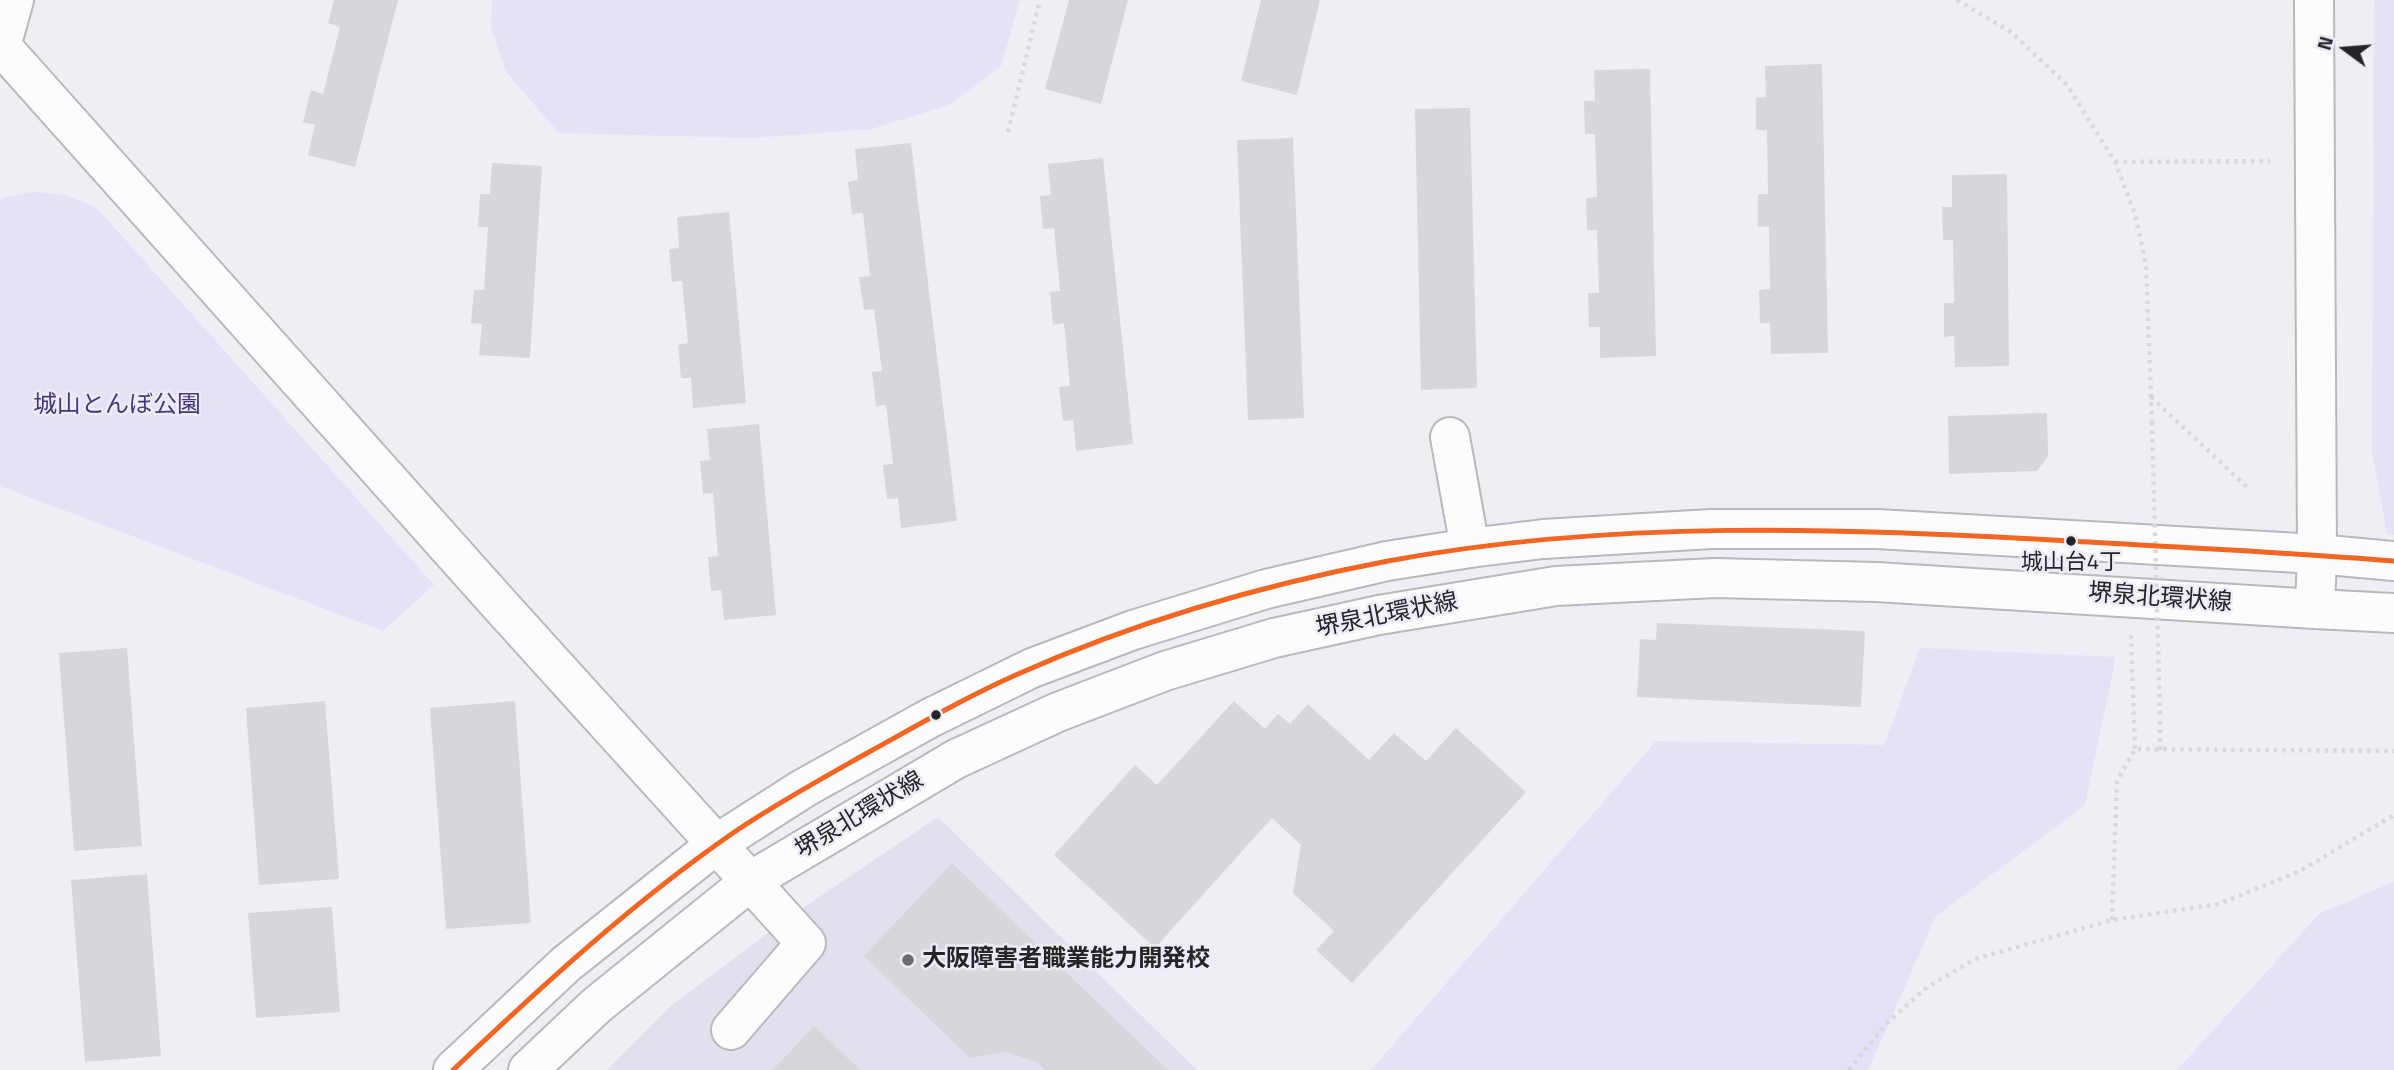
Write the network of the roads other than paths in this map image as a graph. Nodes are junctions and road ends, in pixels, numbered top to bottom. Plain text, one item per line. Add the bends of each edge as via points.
1 (15, 0) edge
2 (2314, 0) edge
3 (1, 48) edge
4 (1450, 437) dead end
5 (1470, 548) junction
6 (2317, 554) junction
7 (2394, 561) edge
8 (2315, 609) junction
9 (2394, 613) edge
10 (718, 843) junction
11 (752, 880) junction
12 (731, 1030) dead end
13 (453, 1070) edge
14 (528, 1070) edge

1 - 3 main road
2 - 6 main road
3 - 10 main road
4 - 5 main road
5 - 6 main road, 堺泉北環状線 via 1712,529 1877,529
5 - 10 main road, 堺泉北環状線 via 1387,561 1266,589 1133,630 1032,668 907,730
6 - 7 main road, 堺泉北環状線
6 - 8 main road
8 - 9 main road, 堺泉北環状線
8 - 11 main road, 堺泉北環状線 via 1876,582 1715,578 1556,586 1379,615 1274,638 1165,671 1058,712 956,759
10 - 11 main road
10 - 13 main road, 堺泉北環状線 via 566,964
11 - 12 main road via 806,943
11 - 14 main road, 堺泉北環状線 via 597,1005

